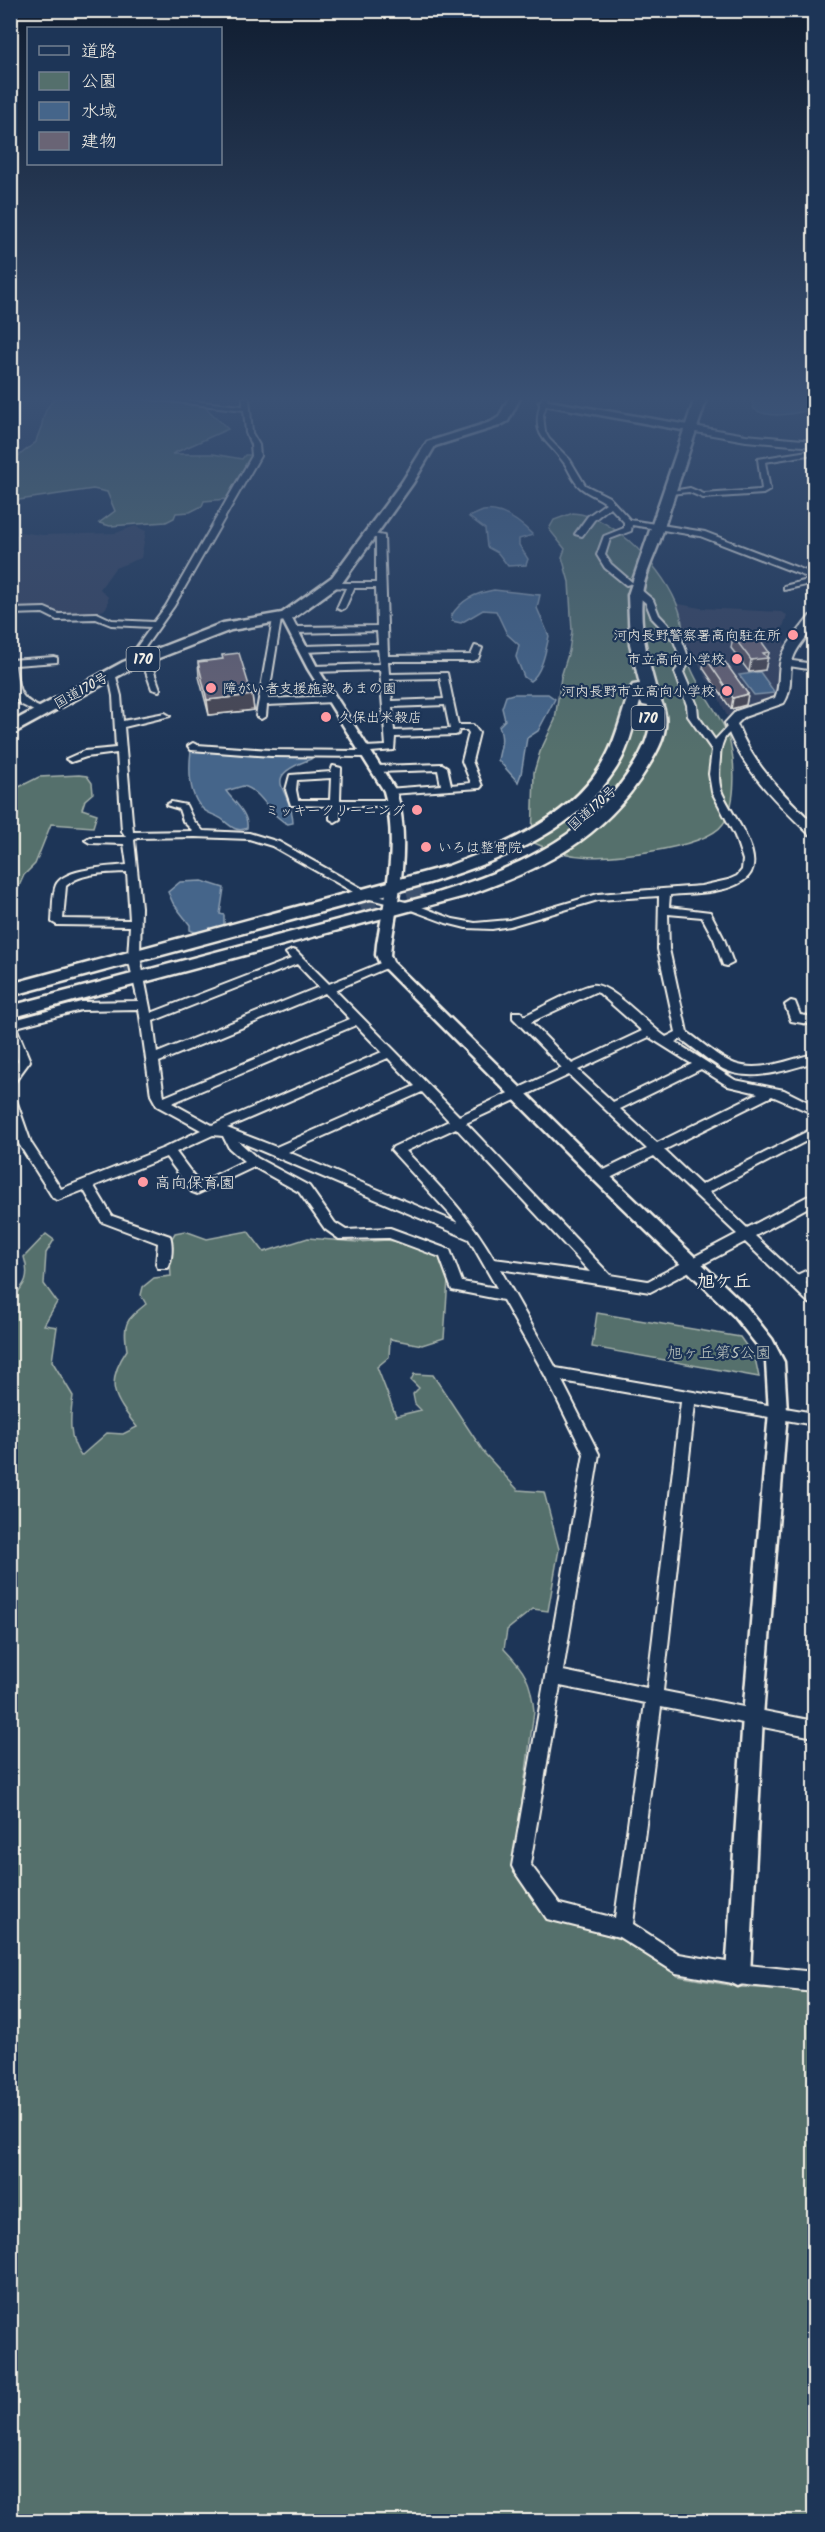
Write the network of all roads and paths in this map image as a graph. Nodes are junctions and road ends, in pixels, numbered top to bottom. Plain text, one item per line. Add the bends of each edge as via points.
1 (221, 516) edge
2 (382, 516) edge
3 (593, 516) edge
4 (622, 516) edge
5 (656, 516) edge
6 (658, 516) edge
7 (628, 522) junction
8 (653, 526) junction
9 (579, 534) dead end
10 (368, 535) junction
11 (814, 579) edge
12 (332, 585) junction
13 (351, 585) junction
14 (381, 586) junction
15 (633, 587) junction
16 (787, 588) dead end
17 (341, 608) dead end
18 (10, 612) edge
19 (281, 618) junction
20 (814, 618) edge
21 (157, 625) junction
22 (381, 628) junction
23 (294, 630) junction
24 (382, 646) junction
25 (478, 648) dead end
26 (303, 649) junction
27 (145, 658) junction
28 (54, 660) dead end
29 (11, 662) edge
30 (786, 663) junction
31 (128, 665) junction
32 (384, 667) junction
33 (814, 667) edge
34 (313, 669) junction
35 (111, 673) junction
36 (643, 688) junction
37 (156, 689) dead end
38 (333, 699) junction
39 (263, 702) junction
40 (449, 702) junction
41 (387, 704) junction
42 (42, 712) junction
43 (165, 716) dead end
44 (261, 716) dead end
45 (119, 724) junction
46 (732, 727) junction
47 (454, 728) junction
48 (10, 730) edge
49 (390, 734) junction
50 (194, 746) dead end
51 (716, 749) junction
52 (120, 750) junction
53 (366, 752) junction
54 (336, 754) junction
55 (71, 759) dead end
56 (377, 769) junction
57 (336, 775) junction
58 (447, 788) junction
59 (390, 791) junction
60 (395, 803) junction
61 (336, 804) junction
62 (171, 805) dead end
63 (335, 819) dead end
64 (814, 831) edge
65 (199, 835) junction
66 (130, 839) junction
67 (90, 840) dead end
68 (133, 868) junction
69 (421, 892) tunnel mouth
70 (665, 893) junction
71 (391, 900) junction
72 (362, 904) junction
73 (411, 907) junction
74 (663, 910) junction
75 (135, 923) junction
76 (727, 963) dead end
77 (154, 964) tunnel mouth
78 (387, 964) junction
79 (131, 969) junction
80 (328, 989) junction
81 (10, 990) edge
82 (10, 998) edge
83 (791, 1005) dead end
84 (10, 1006) edge
85 (10, 1012) edge
86 (145, 1012) junction
87 (359, 1020) junction
88 (814, 1022) edge
89 (10, 1026) edge
90 (650, 1032) junction
91 (682, 1034) junction
92 (667, 1041) junction
93 (390, 1053) junction
94 (814, 1058) edge
95 (152, 1060) junction
96 (702, 1064) junction
97 (571, 1070) junction
98 (10, 1080) edge
99 (423, 1087) junction
100 (771, 1091) junction
101 (516, 1093) junction
102 (10, 1100) edge
103 (161, 1103) junction
104 (613, 1107) junction
105 (814, 1110) edge
106 (457, 1121) junction
107 (221, 1131) junction
108 (814, 1132) edge
109 (657, 1149) junction
110 (168, 1151) junction
111 (275, 1153) junction
112 (253, 1161) junction
113 (601, 1177) junction
114 (86, 1183) junction
115 (700, 1191) junction
116 (814, 1198) edge
117 (746, 1234) junction
118 (474, 1235) junction
119 (163, 1264) dead end
120 (492, 1264) junction
121 (691, 1265) junction
122 (814, 1272) edge
123 (605, 1279) junction
124 (797, 1282) junction
125 (509, 1296) junction
126 (814, 1299) edge
127 (551, 1373) junction
128 (689, 1396) junction
129 (778, 1412) junction
130 (814, 1419) edge
131 (553, 1677) junction
132 (654, 1696) junction
133 (753, 1716) junction
134 (814, 1729) edge
135 (623, 1929) junction
136 (738, 1974) junction
137 (814, 1982) edge

1 - 21 street
2 - 10 highway, 国道170号 / 170
3 - 9 street
4 - 7 street
5 - 8 highway, 国道170号 / 170
6 - 8 highway, 国道170号 / 170
7 - 8 street
7 - 15 street via 628,529 607,538 601,555
8 - 11 street via 702,534
8 - 15 highway, 国道170号 / 170
10 - 12 highway, 国道170号 / 170
10 - 14 street via 380,536
11 - 16 street
12 - 13 street
12 - 19 highway, 国道170号 / 170
13 - 14 street
13 - 17 street
14 - 22 street
15 - 36 highway, 国道170号 / 170
15 - 51 street via 650,602 655,616 678,640 686,662 680,678 693,716
18 - 21 street via 45,610 57,617 97,616 111,622
19 - 23 street
19 - 27 highway, 国道170号 / 170 via 228,626
19 - 39 street
20 - 30 main road
21 - 31 street
22 - 23 street
22 - 24 street
23 - 26 street
24 - 26 street
24 - 32 street
25 - 32 street via 472,658 435,657
26 - 34 street
27 - 31 highway, 国道170号 / 170
27 - 37 street
28 - 29 street
29 - 42 street via 12,687 18,699
30 - 33 street
30 - 46 main road via 780,700 740,714
31 - 35 highway, 国道170号 / 170
32 - 34 street
32 - 40 street via 444,675
32 - 41 street
34 - 38 street
35 - 42 highway, 国道170号 / 170
35 - 45 street
36 - 69 highway, 国道170号 / 170 via 648,716 644,740 631,769 609,796 551,844 468,882
36 - 71 highway via 630,705 624,735 611,763 591,790 565,813 492,856
36 - 73 highway via 659,717 654,741 639,771 606,814 558,849 520,868
38 - 39 street
38 - 53 street
39 - 44 street
40 - 41 street
40 - 47 street
41 - 49 street
42 - 48 highway, 国道170号 / 170
43 - 45 street
45 - 52 street
46 - 51 street via 720,736
46 - 64 main road via 749,761
47 - 49 street via 455,732
47 - 58 street via 470,727 474,733 467,761 477,786
49 - 53 street via 391,748
50 - 54 street
51 - 70 street via 717,794 747,850 744,876 727,884
52 - 55 street
52 - 66 street
53 - 54 street
53 - 56 street
54 - 57 street
56 - 58 street via 442,767
56 - 59 street
57 - 61 street
57 - 61 street via 292,777 291,790 294,803
58 - 59 street
59 - 60 street
60 - 61 street
60 - 71 street via 400,843
61 - 63 street
62 - 65 street via 183,807
65 - 66 street
65 - 72 street via 244,836 272,842
66 - 67 street
66 - 68 street
68 - 75 street
68 - 75 street via 75,875 64,880 57,922
70 - 73 street via 601,896 491,926 450,922
70 - 74 street
71 - 72 highway
71 - 73 highway
71 - 78 street via 383,955
71 - 79 highway via 289,940
72 - 77 highway
72 - 79 highway
74 - 76 street via 706,914
74 - 91 street via 663,952
75 - 79 street
78 - 80 street
78 - 101 street
79 - 81 highway
79 - 82 highway
79 - 84 highway
79 - 85 highway
79 - 86 street
80 - 86 street via 295,956
80 - 87 street
80 - 95 street
83 - 88 street via 795,1018
86 - 89 street via 81,1006
86 - 95 street
87 - 93 street
87 - 103 street
89 - 98 street via 24,1061
90 - 92 street
90 - 97 street
90 - 97 street via 603,990 594,988 520,1018
91 - 92 street
91 - 94 street via 728,1066 741,1070 777,1069
92 - 96 street
93 - 99 street
93 - 107 street
95 - 103 street
96 - 100 street via 732,1083
96 - 104 street
97 - 101 street
97 - 104 street
99 - 106 street
99 - 111 street
100 - 105 street
100 - 109 street
101 - 106 street
101 - 113 street
102 - 114 street via 25,1144 58,1195
103 - 107 street
104 - 109 street
106 - 118 street via 398,1150
106 - 123 street
107 - 110 street
107 - 111 street
107 - 112 street
108 - 115 street
109 - 113 street
109 - 115 street
110 - 112 street via 197,1189
110 - 114 street
111 - 118 street
112 - 125 street via 304,1189 330,1226 344,1235 390,1233 445,1254 457,1286
113 - 121 street
114 - 119 street via 107,1218 165,1240
115 - 117 street
116 - 117 street
117 - 121 street
117 - 124 street
118 - 120 street
120 - 123 street
120 - 125 street
121 - 123 street via 650,1287
121 - 129 street via 740,1311 766,1344 775,1362
122 - 124 street
124 - 126 street
125 - 127 street
127 - 128 street
127 - 131 street via 592,1454
128 - 129 street
128 - 132 street
129 - 130 street
129 - 133 street
131 - 132 street
131 - 135 street via 520,1866 554,1912
132 - 133 street
132 - 135 street
133 - 134 street
133 - 136 street
135 - 136 street via 676,1964
136 - 137 street

